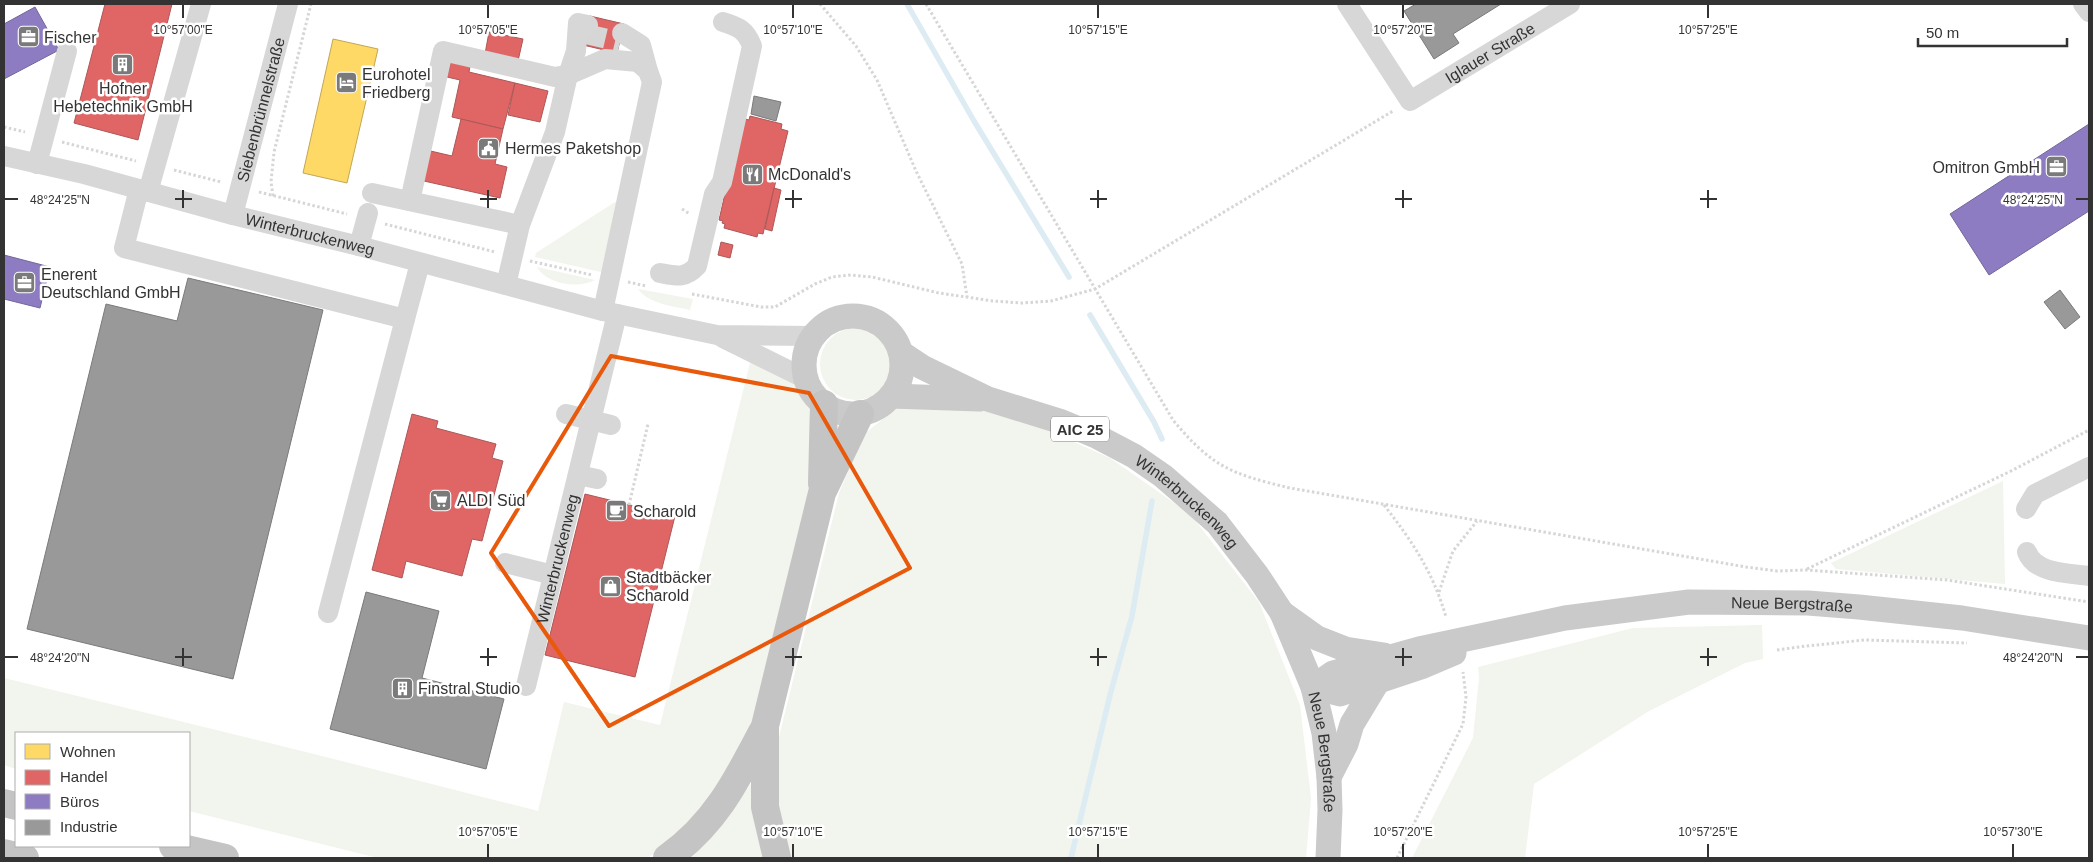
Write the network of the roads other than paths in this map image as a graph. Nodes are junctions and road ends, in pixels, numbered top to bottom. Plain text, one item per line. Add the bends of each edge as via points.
1 (201, 4) edge
2 (288, 4) edge
3 (1347, 4) edge
4 (1570, 4) edge
5 (2083, 4) edge
6 (2089, 12) edge
7 (723, 22) dead end
8 (584, 31) dead end
9 (621, 37) tunnel mouth
10 (67, 51) dead end
11 (648, 71) junction
12 (568, 75) junction
13 (4, 156) edge
14 (37, 164) junction
15 (143, 191) junction
16 (372, 193) dead end
17 (410, 201) junction
18 (233, 216) junction
19 (367, 216) road end
20 (520, 225) junction
21 (359, 246) junction
22 (420, 263) junction
23 (653, 279) road end
24 (506, 285) junction
25 (610, 312) junction
26 (405, 319) junction
27 (717, 335) junction
28 (814, 336) junction
29 (900, 353) junction
30 (806, 379) junction
31 (891, 396) junction
32 (988, 399) junction
33 (824, 404) junction
34 (566, 414) dead end
35 (860, 414) junction
36 (591, 420) junction
37 (611, 424) dead end
38 (2089, 467) edge
39 (822, 494) junction
40 (2026, 509) dead end
41 (2027, 552) dead end
42 (506, 563) dead end
43 (553, 575) junction
44 (2089, 576) edge
45 (1282, 612) junction
46 (328, 613) dead end
47 (1495, 634) junction
48 (2089, 638) edge
49 (1389, 656) junction
50 (1378, 681) junction
51 (526, 686) dead end
52 (1313, 687) junction
53 (765, 726) junction
54 (1329, 778) junction
55 (177, 847) edge
56 (4, 853) edge
57 (25, 858) edge
58 (225, 858) edge
59 (667, 858) edge
60 (777, 858) edge
61 (1328, 858) edge

1 - 15 street via 154,165
2 - 18 street, Siebenbrünnelstraße
3 - 4 street, Iglauer Straße via 1410,101
5 - 6 street
7 - 23 street via 741,28 752,46 722,182 714,194 697,266 690,274 681,277
8 - 12 street
9 - 11 street via 641,45
10 - 14 street
11 - 12 street via 638,62 605,59
11 - 25 street via 652,82 610,279
12 - 17 street via 555,77 443,51
12 - 20 street via 555,132
13 - 14 street, Winterbruckenweg
14 - 15 street, Winterbruckenweg
15 - 18 street, Winterbruckenweg
15 - 26 street via 124,248
16 - 17 street
17 - 20 street
18 - 21 street, Winterbruckenweg
19 - 21 street
20 - 24 street
21 - 22 street, Winterbruckenweg
22 - 24 street, Winterbruckenweg
22 - 26 street
24 - 25 street, Winterbruckenweg
25 - 27 street, Winterbruckenweg
25 - 36 street, Winterbruckenweg
26 - 46 street
27 - 28 street, Winterbruckenweg
27 - 30 street, Winterbruckenweg
28 - 29 main road via 839,318 855,316 870,319 884,327
28 - 30 main road via 805,357
29 - 31 main road via 899,383
29 - 32 main road, Winterbruckenweg / AIC 25
30 - 33 main road
31 - 32 main road, Winterbruckenweg / AIC 25
31 - 35 main road via 872,410
32 - 45 main road, Winterbruckenweg / AIC 25 via 1096,436 1163,476 1216,523
33 - 35 main road via 835,411
33 - 39 highway
34 - 36 street
35 - 39 highway
36 - 37 street
36 - 43 street, Winterbruckenweg via 588,477
38 - 40 street via 2035,494
39 - 53 highway
41 - 44 street via 2030,561 2038,566
42 - 43 street
43 - 51 street, Winterbruckenweg
45 - 49 main road, AIC 25 via 1317,638 1345,648
45 - 52 main road, Winterbruckenweg / AIC 25
47 - 48 main road, Neue Bergstraße / AIC 25 via 1566,618 1641,607 1689,602 1747,602 1859,607 1962,618
47 - 49 main road, Neue Bergstraße / AIC 25
47 - 50 main road, Neue Bergstraße / AIC 25 via 1421,667
49 - 52 main road, Neue Bergstraße / AIC 25 via 1333,673
50 - 52 main road, AIC 25 via 1340,694
50 - 54 main road, AIC 25 via 1352,724
52 - 54 main road, Neue Bergstraße / AIC 25 via 1324,733
53 - 59 highway via 736,781 712,817
53 - 60 highway via 765,808
54 - 61 main road, Neue Bergstraße / AIC 25
55 - 58 highway
56 - 57 highway

